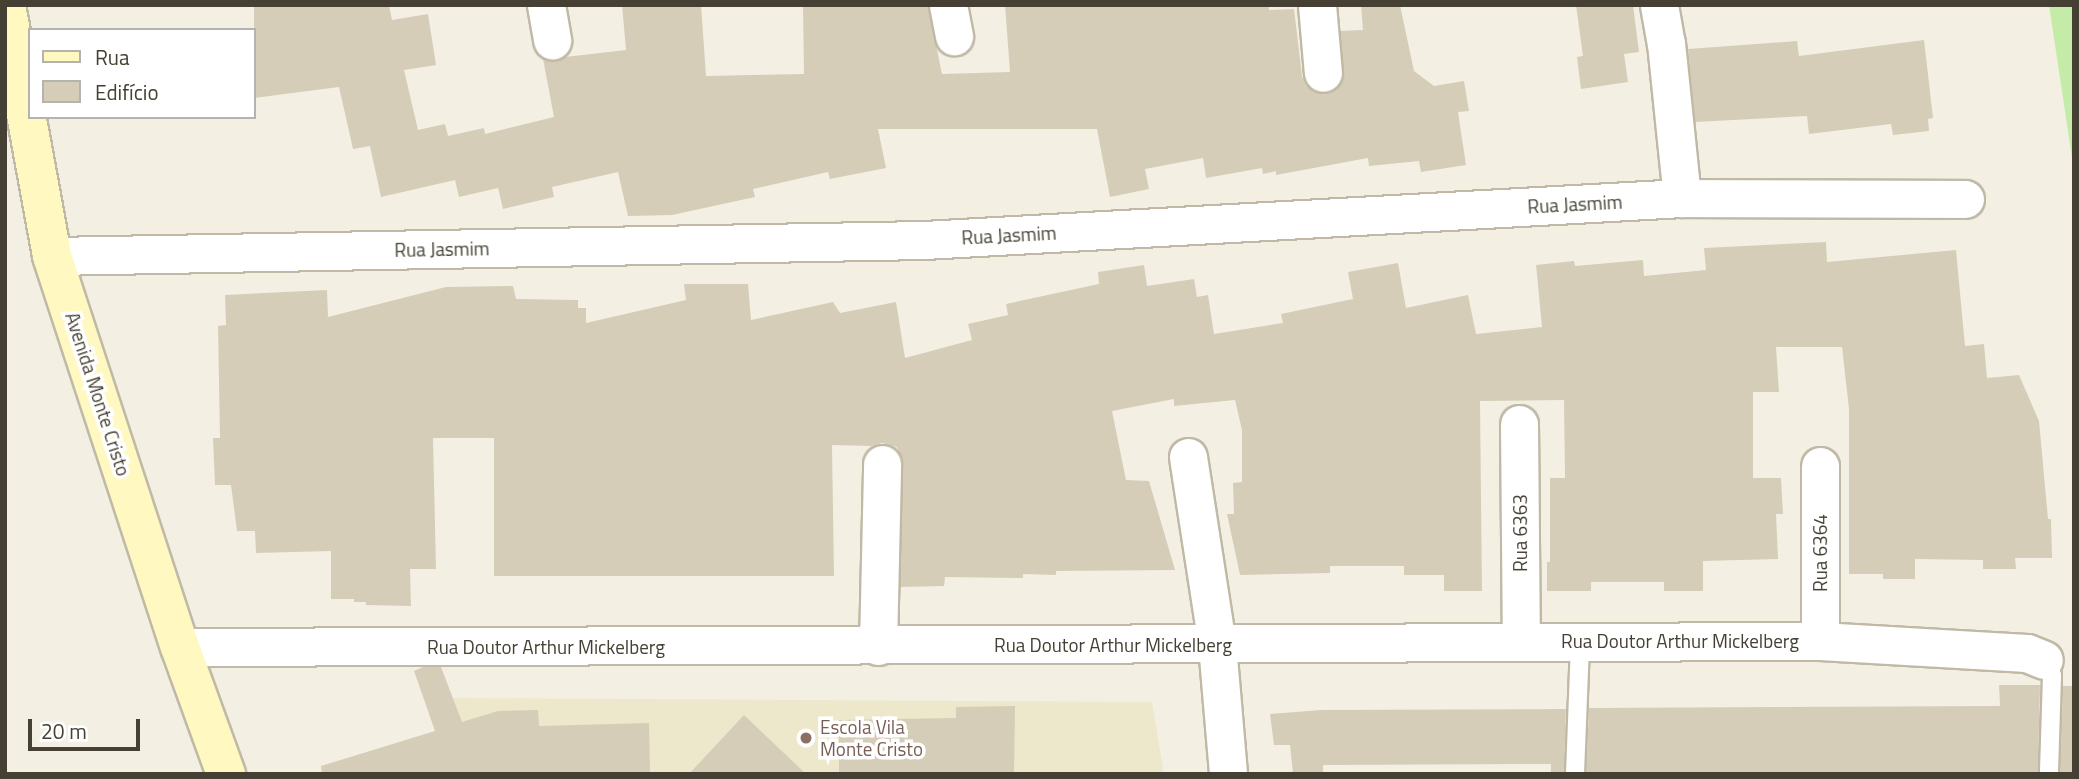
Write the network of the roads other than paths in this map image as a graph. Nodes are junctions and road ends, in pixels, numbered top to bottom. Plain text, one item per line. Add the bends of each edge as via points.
1 (6, 5) edge
2 (1317, 5) edge
3 (1659, 5) edge
4 (1323, 73) dead end
5 (1682, 198) junction
6 (1965, 199) dead end
7 (52, 256) junction
8 (1519, 424) dead end
9 (1188, 457) dead end
10 (882, 464) dead end
11 (1820, 466) dead end
12 (1521, 641) junction
13 (1820, 641) junction
14 (1580, 642) junction
15 (1217, 645) junction
16 (878, 646) junction
17 (180, 648) junction
18 (2044, 660) joint
19 (226, 774) edge
20 (1228, 774) edge
21 (1575, 774) edge
22 (2049, 774) edge

1 - 7 main road, Avenida Monte Cristo
2 - 4 street
3 - 5 street
5 - 6 street, Rua Jasmim
5 - 7 street, Rua Jasmim via 924,240
7 - 17 main road, Avenida Monte Cristo
8 - 12 street, Rua 6363
9 - 15 street
10 - 16 street
11 - 13 street, Rua 6364
12 - 14 street, Rua Doutor Arthur Mickelberg
12 - 15 street, Rua Doutor Arthur Mickelberg
13 - 14 street, Rua Doutor Arthur Mickelberg
13 - 18 street, Rua Doutor Arthur Mickelberg via 2027,653
14 - 21 lane
15 - 16 street, Rua Doutor Arthur Mickelberg
15 - 20 street
16 - 17 street, Rua Doutor Arthur Mickelberg
17 - 19 main road, Avenida Monte Cristo
18 - 22 lane via 2053,676

